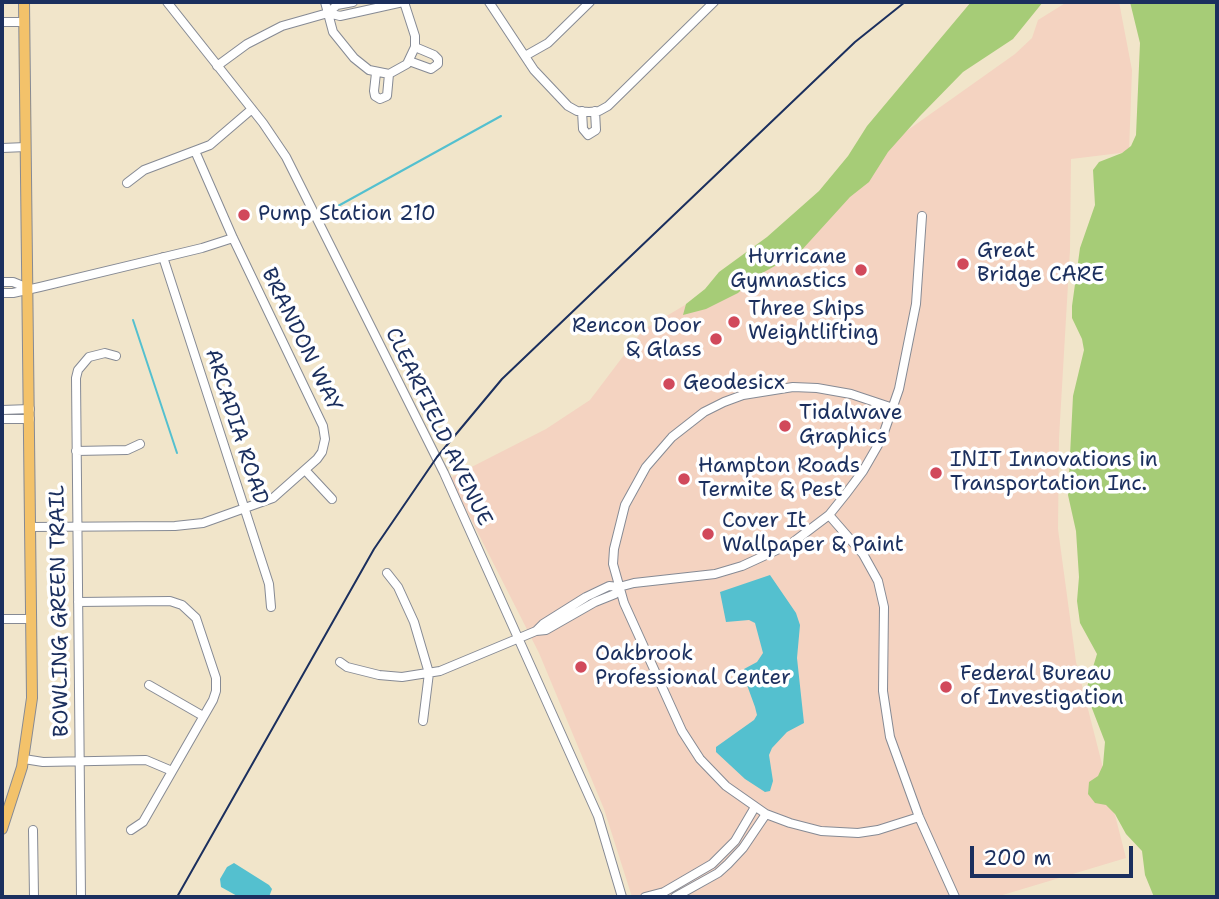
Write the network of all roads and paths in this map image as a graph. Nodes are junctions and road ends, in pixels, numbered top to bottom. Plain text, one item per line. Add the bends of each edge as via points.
1 (24, 2) edge
2 (167, 2) edge
3 (325, 2) edge
4 (353, 2) edge
5 (404, 2) edge
6 (489, 2) edge
7 (590, 2) edge
8 (714, 2) edge
9 (328, 13) junction
10 (2, 22) edge
11 (24, 22) junction
12 (415, 47) junction
13 (525, 56) junction
14 (410, 61) junction
15 (217, 66) junction
16 (376, 73) junction
17 (389, 74) junction
18 (252, 109) junction
19 (582, 111) junction
20 (595, 111) junction
21 (26, 147) junction
22 (2, 148) edge
23 (195, 150) junction
24 (127, 183) dead end
25 (922, 216) dead end
26 (233, 238) junction
27 (163, 257) junction
28 (2, 282) edge
29 (28, 288) junction
30 (2, 293) edge
31 (116, 356) dead end
32 (893, 408) junction
33 (2, 410) edge
34 (30, 414) junction
35 (2, 419) edge
36 (140, 444) dead end
37 (76, 451) junction
38 (305, 470) junction
39 (332, 499) dead end
40 (245, 509) junction
41 (829, 515) junction
42 (32, 527) junction
43 (77, 527) junction
44 (387, 573) dead end
45 (619, 587) junction
46 (78, 602) junction
47 (271, 607) dead end
48 (2, 619) edge
49 (32, 619) junction
50 (519, 640) junction
51 (340, 662) dead end
52 (429, 673) junction
53 (149, 685) dead end
54 (203, 716) junction
55 (423, 722) dead end
56 (24, 759) junction
57 (79, 761) junction
58 (172, 771) junction
59 (755, 807) junction
60 (766, 814) junction
61 (919, 817) junction
62 (2, 829) edge
63 (33, 830) dead end
64 (131, 830) dead end
65 (34, 897) edge
66 (81, 897) edge
67 (622, 897) edge
68 (645, 897) edge
69 (675, 897) edge
70 (955, 897) edge

1 - 11 main road
2 - 15 street, CLEARFIELD AVENUE
3 - 9 street
4 - 9 street via 337,5
5 - 9 street via 340,16
5 - 12 street
6 - 13 street
7 - 13 street via 548,43
8 - 20 street via 608,106
9 - 15 street via 264,34
9 - 16 street via 337,38
10 - 11 street
11 - 21 main road
12 - 14 street
12 - 14 street via 434,55 438,64 431,69
13 - 19 street via 568,106
14 - 17 street
15 - 18 street, CLEARFIELD AVENUE
16 - 17 street
16 - 17 street via 374,91 380,99 387,96
18 - 23 street via 210,145
18 - 50 street, CLEARFIELD AVENUE via 286,157 440,464
19 - 20 street
19 - 20 street via 588,135 596,130
21 - 22 street
21 - 29 main road
23 - 24 street via 140,172
23 - 26 street, BRANDON WAY
25 - 32 street via 916,304
26 - 27 street
26 - 38 street, BRANDON WAY via 325,432 322,452
27 - 29 street
27 - 40 street, ARCADIA ROAD
28 - 29 street
29 - 30 street
29 - 34 main road
31 - 37 street, BOWLING GREEN TRAIL via 98,354 86,359 78,370
32 - 41 street via 863,471
32 - 45 street via 851,394 793,387 743,395 704,412 658,450 634,486 614,549
33 - 34 street
34 - 35 street
34 - 42 main road
36 - 37 street via 127,450
37 - 43 street, BOWLING GREEN TRAIL
38 - 39 street
38 - 40 street, BRANDON WAY via 273,498
40 - 43 street, BRANDON WAY via 185,525
40 - 47 street, ARCADIA ROAD via 269,584
41 - 45 street via 792,543 742,566
41 - 61 street via 863,554 878,581 884,607 886,720
42 - 43 street, BRANDON WAY
42 - 49 main road
43 - 46 street, BOWLING GREEN TRAIL
44 - 52 street via 414,622
45 - 50 street via 615,594
45 - 59 street via 691,747 713,774
46 - 54 street via 170,601 189,609 217,682
46 - 57 street, BOWLING GREEN TRAIL
48 - 49 street
49 - 56 main road via 32,698
50 - 52 street
50 - 67 street, CLEARFIELD AVENUE via 598,816
51 - 52 street via 379,675
52 - 55 street
53 - 54 street
54 - 58 street
56 - 57 street
56 - 62 main road
57 - 58 street via 146,761
57 - 66 street, BOWLING GREEN TRAIL
58 - 64 street via 143,822
59 - 60 street
59 - 68 street via 735,841 712,864 664,892
60 - 61 street via 806,828 840,832 878,831
60 - 69 street via 728,864
61 - 70 street
63 - 65 street

